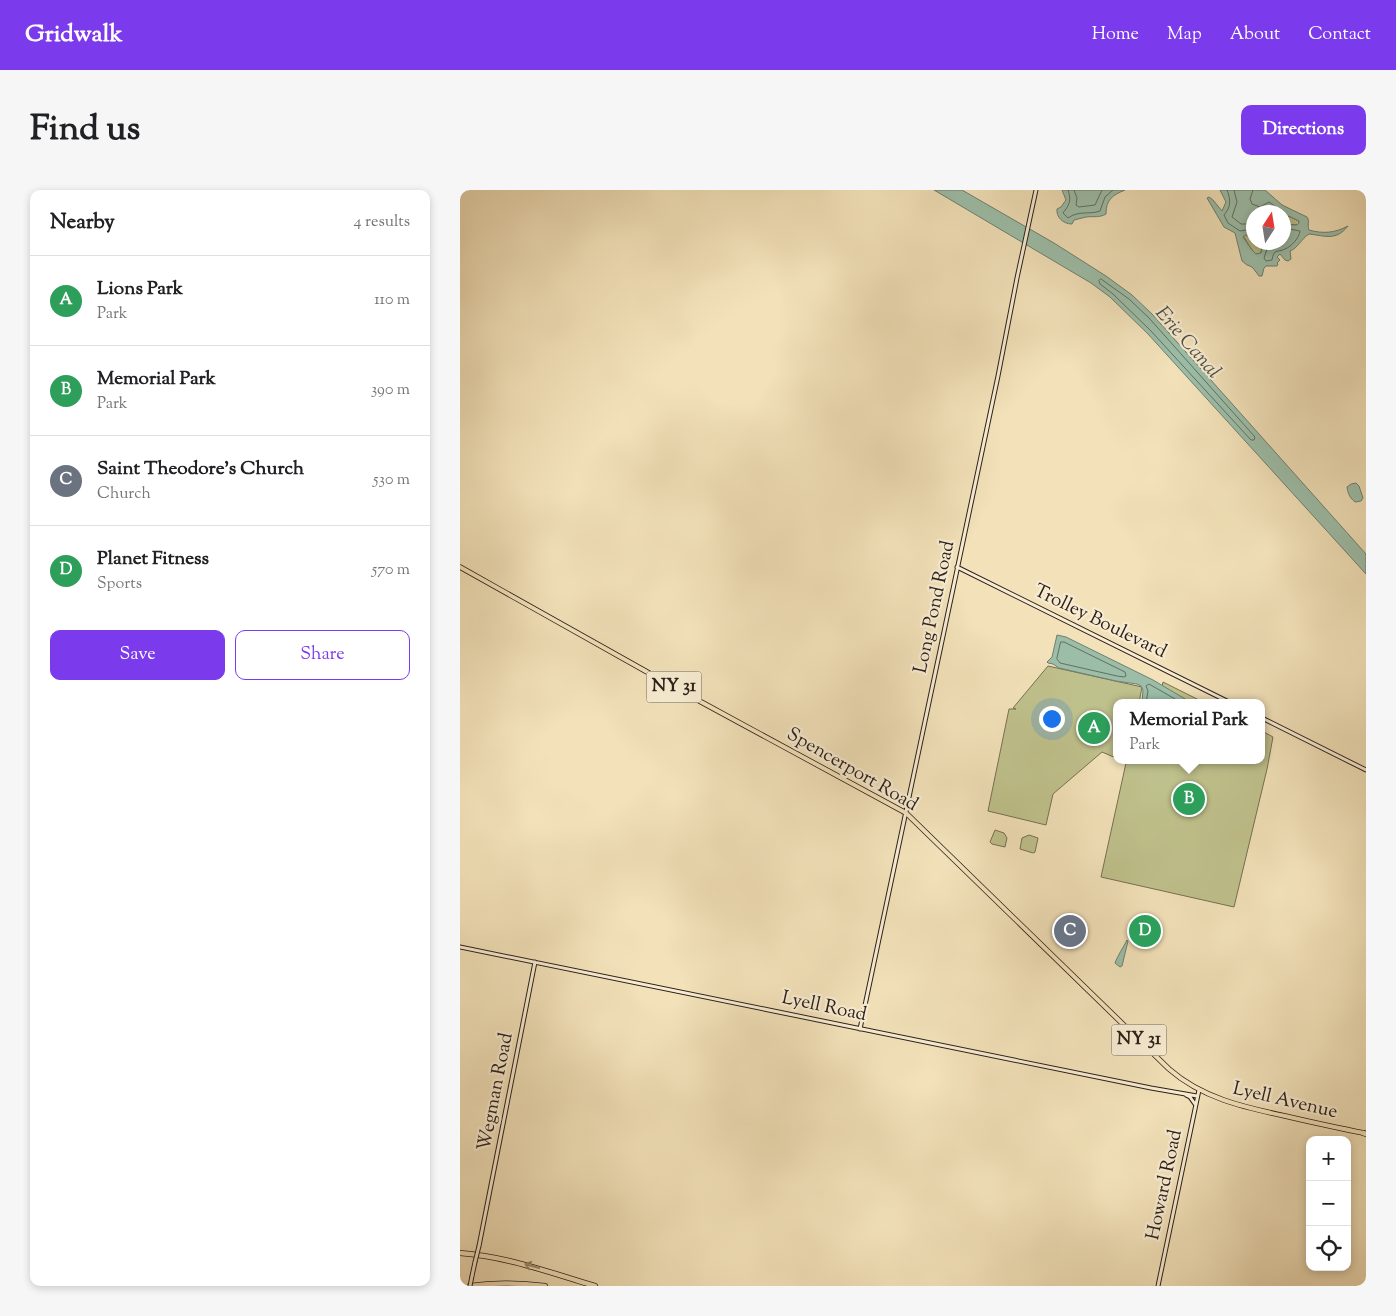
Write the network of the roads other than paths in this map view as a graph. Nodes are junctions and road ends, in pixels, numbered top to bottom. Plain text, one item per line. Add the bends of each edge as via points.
1 (1036, 190) edge
2 (460, 567) edge
3 (957, 567) junction
4 (1222, 699) edge
5 (1265, 720) edge
6 (1366, 770) edge
7 (906, 813) junction
8 (460, 947) edge
9 (535, 962) junction
10 (860, 1029) junction
11 (1199, 1090) junction
12 (1183, 1094) junction
13 (1197, 1096) junction
14 (1196, 1104) junction
15 (1365, 1134) edge
16 (460, 1253) edge
17 (470, 1286) edge
18 (545, 1286) edge
19 (595, 1286) edge
20 (1158, 1286) edge

1 - 3 street, Long Pond Road
2 - 7 main road, Spencerport Road / NY 31
3 - 4 street, Trolley Boulevard
3 - 7 street, Long Pond Road
5 - 6 street
7 - 10 street, Long Pond Road
7 - 11 main road, Spencerport Road / NY 31 via 1169,1069
8 - 9 street, Lyell Road
9 - 10 street, Lyell Road
9 - 17 street, Wegman Road, bridge
10 - 12 street, Lyell Road
11 - 13 street, Howard Road
11 - 15 main road, Lyell Avenue / NY 31 via 1241,1107
12 - 13 street, Lyell Road
12 - 14 street, Lyell Road
13 - 14 street, Howard Road
14 - 20 street, Howard Road
19 -> 16 highway via 508,1259
17 - 18 highway via 517,1283

